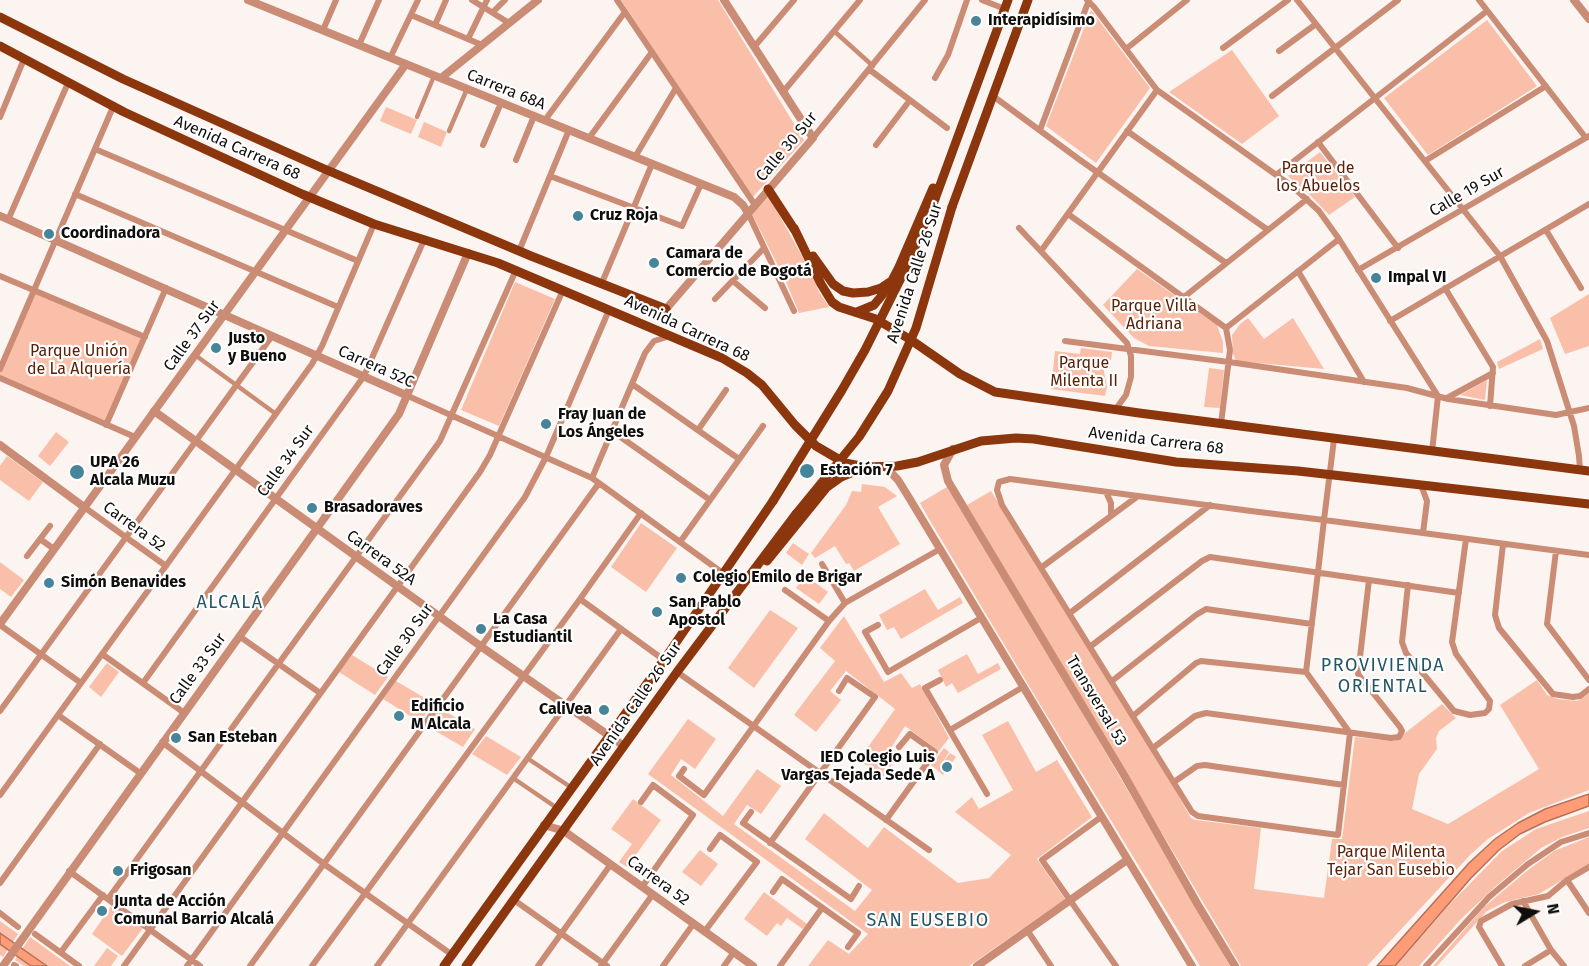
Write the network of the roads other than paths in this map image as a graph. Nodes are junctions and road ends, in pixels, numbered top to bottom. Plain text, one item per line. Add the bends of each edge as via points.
1 (248, 0) edge
2 (336, 0) edge
3 (379, 0) edge
4 (418, 0) edge
5 (446, 0) edge
6 (472, 0) edge
7 (505, 0) edge
8 (538, 0) edge
9 (617, 0) edge
10 (794, 0) edge
11 (860, 0) edge
12 (925, 0) edge
13 (967, 0) edge
14 (982, 0) edge
15 (1028, 0) edge
16 (1088, 0) edge
17 (1187, 0) edge
18 (1288, 0) edge
19 (1297, 0) edge
20 (1398, 0) edge
21 (1479, 0) edge
22 (1574, 0) edge
23 (727, 2) edge
24 (485, 3) edge
25 (1006, 4) edge
26 (1487, 10) junction
27 (494, 12) junction
28 (624, 12) junction
29 (411, 15) junction
30 (0, 17) edge
31 (1589, 19) edge
32 (509, 23) junction
33 (1316, 24) junction
34 (435, 25) junction
35 (323, 30) junction
36 (834, 31) junction
37 (468, 39) junction
38 (359, 45) junction
39 (482, 45) junction
40 (0, 46) edge
41 (754, 46) junction
42 (1223, 48) dead end
43 (1336, 48) junction
44 (1126, 49) junction
45 (1280, 51) dead end
46 (652, 52) junction
47 (390, 58) junction
48 (24, 59) junction
49 (406, 64) junction
50 (872, 68) junction
51 (438, 77) junction
52 (935, 78) dead end
53 (68, 83) junction
54 (1546, 86) junction
55 (676, 88) junction
56 (466, 89) junction
57 (1157, 90) junction
58 (783, 92) junction
59 (993, 96) junction
60 (1272, 96) dead end
61 (1375, 98) junction
62 (910, 100) junction
63 (501, 103) junction
64 (113, 107) junction
65 (534, 116) junction
66 (0, 117) edge
67 (417, 117) dead end
68 (545, 120) junction
69 (947, 128) dead end
70 (568, 130) junction
71 (1040, 130) junction
72 (1127, 131) junction
73 (449, 132) dead end
74 (1588, 137) edge
75 (589, 138) junction
76 (813, 138) junction
77 (956, 139) junction
78 (1318, 142) junction
79 (483, 145) dead end
80 (876, 145) dead end
81 (95, 148) junction
82 (635, 157) junction
83 (516, 160) dead end
84 (1425, 161) junction
85 (652, 164) junction
86 (328, 170) junction
87 (1097, 172) junction
88 (1276, 175) junction
89 (550, 176) junction
90 (701, 184) junction
91 (768, 189) junction
92 (75, 194) junction
93 (309, 196) junction
94 (1307, 199) junction
95 (1589, 204) edge
96 (755, 205) junction
97 (633, 207) junction
98 (1464, 210) junction
99 (748, 213) junction
100 (1068, 214) junction
101 (4, 218) edge
102 (374, 224) junction
103 (794, 228) junction
104 (1019, 228) dead end
105 (285, 230) junction
106 (1268, 230) junction
107 (1546, 230) junction
108 (1339, 239) junction
109 (55, 240) junction
110 (424, 240) junction
111 (764, 248) junction
112 (1398, 248) junction
113 (519, 251) junction
114 (1041, 251) junction
115 (468, 253) junction
116 (1500, 256) junction
117 (358, 261) junction
118 (1226, 263) junction
119 (516, 270) junction
120 (1358, 270) junction
121 (255, 271) junction
122 (1298, 271) junction
123 (0, 276) edge
124 (892, 280) junction
125 (733, 281) junction
126 (601, 285) junction
127 (166, 288) junction
128 (1445, 288) junction
129 (1581, 288) dead end
130 (34, 290) junction
131 (563, 290) junction
132 (1184, 297) junction
133 (715, 299) dead end
134 (338, 307) junction
135 (765, 308) dead end
136 (666, 309) joint
137 (609, 310) junction
138 (794, 311) dead end
139 (855, 313) junction
140 (224, 314) junction
141 (1390, 321) junction
142 (1226, 328) junction
143 (272, 336) junction
144 (671, 336) junction
145 (145, 337) junction
146 (1065, 341) dead end
147 (1130, 350) junction
148 (195, 355) junction
149 (317, 356) junction
150 (1229, 362) junction
151 (0, 369) edge
152 (1492, 373) junction
153 (364, 376) junction
154 (0, 378) edge
155 (1364, 382) junction
156 (632, 384) junction
157 (236, 385) junction
158 (726, 390) dead end
159 (408, 396) junction
160 (1438, 396) junction
161 (1446, 399) junction
162 (1490, 406) junction
163 (1589, 408) edge
164 (1115, 410) junction
165 (154, 411) junction
166 (276, 414) junction
167 (1570, 414) junction
168 (453, 416) junction
169 (1221, 424) junction
170 (106, 425) junction
171 (763, 426) dead end
172 (698, 430) junction
173 (612, 431) junction
174 (498, 436) junction
175 (135, 437) junction
176 (1334, 439) junction
177 (195, 441) junction
178 (0, 445) edge
179 (953, 449) junction
180 (1432, 452) junction
181 (546, 457) junction
182 (739, 459) junction
183 (866, 466) junction
184 (886, 467) junction
185 (236, 470) junction
186 (1584, 470) edge
187 (1330, 474) junction
188 (592, 478) junction
189 (599, 483) junction
190 (1421, 485) junction
191 (1106, 492) junction
192 (1138, 496) junction
193 (276, 499) junction
194 (710, 500) junction
195 (1589, 504) edge
196 (1210, 505) junction
197 (84, 507) junction
198 (640, 513) junction
199 (1112, 515) junction
200 (1324, 520) junction
201 (50, 526) dead end
202 (316, 528) junction
203 (1423, 533) junction
204 (126, 537) junction
205 (40, 539) junction
206 (1466, 539) junction
207 (680, 542) junction
208 (1503, 544) junction
209 (54, 549) junction
210 (940, 549) junction
211 (1556, 551) junction
212 (1589, 555) edge
213 (27, 556) dead end
214 (356, 557) junction
215 (822, 564) dead end
216 (166, 566) junction
217 (1042, 567) junction
218 (1318, 572) junction
219 (724, 574) junction
220 (1369, 580) junction
221 (1408, 585) junction
222 (397, 586) junction
223 (785, 590) dead end
224 (1459, 593) junction
225 (580, 599) junction
226 (845, 603) junction
227 (1070, 613) junction
228 (439, 616) junction
229 (717, 617) junction
230 (981, 618) junction
231 (829, 621) junction
232 (879, 624) dead end
233 (1312, 624) junction
234 (0, 625) edge
235 (621, 629) junction
236 (239, 636) junction
237 (481, 646) junction
238 (1091, 646) junction
239 (41, 654) junction
240 (102, 654) junction
241 (664, 660) junction
242 (279, 664) junction
243 (677, 672) junction
244 (1306, 672) junction
245 (524, 677) junction
246 (940, 680) dead end
247 (1589, 680) edge
248 (1112, 681) junction
249 (81, 683) junction
250 (143, 683) junction
251 (1023, 687) junction
252 (1589, 689) edge
253 (839, 691) dead end
254 (320, 693) junction
255 (565, 706) junction
256 (0, 711) edge
257 (183, 712) junction
258 (58, 715) junction
259 (1133, 716) junction
260 (754, 726) junction
261 (950, 729) junction
262 (1350, 733) junction
263 (609, 736) junction
264 (162, 742) junction
265 (100, 744) junction
266 (624, 746) junction
267 (899, 747) dead end
268 (1153, 748) junction
269 (527, 758) junction
270 (684, 768) dead end
271 (201, 772) junction
272 (140, 773) junction
273 (820, 773) junction
274 (513, 778) junction
275 (1174, 782) junction
276 (1344, 785) junction
277 (572, 788) junction
278 (1, 791) edge
279 (987, 794) dead end
280 (641, 801) dead end
281 (242, 803) junction
282 (557, 808) junction
283 (751, 812) dead end
284 (1101, 817) junction
285 (886, 820) junction
286 (544, 825) junction
287 (564, 831) junction
288 (282, 833) junction
289 (1589, 833) edge
290 (770, 843) junction
291 (710, 849) dead end
292 (928, 850) dead end
293 (1127, 860) junction
294 (324, 864) junction
295 (611, 864) junction
296 (1589, 867) edge
297 (69, 871) junction
298 (1567, 880) junction
299 (0, 882) edge
300 (642, 886) junction
301 (859, 886) dead end
302 (773, 892) dead end
303 (365, 894) junction
304 (653, 894) junction
305 (105, 897) junction
306 (514, 900) junction
307 (1071, 900) junction
308 (1523, 902) junction
309 (822, 908) junction
310 (0, 913) edge
311 (1589, 913) edge
312 (694, 923) junction
313 (408, 924) junction
314 (18, 927) dead end
315 (150, 930) junction
316 (1027, 930) junction
317 (705, 931) junction
318 (35, 934) dead end
319 (561, 934) junction
320 (848, 947) dead end
321 (1551, 950) junction
322 (61, 952) junction
323 (734, 952) junction
324 (452, 954) junction
325 (191, 960) junction
326 (604, 965) edge
327 (3, 966) edge
328 (79, 966) edge
329 (124, 966) edge
330 (187, 966) edge
331 (200, 966) edge
332 (250, 966) edge
333 (312, 966) edge
334 (377, 966) edge
335 (444, 966) edge
336 (466, 966) edge
337 (538, 966) edge
338 (663, 966) edge
339 (724, 966) edge
340 (753, 966) edge
341 (780, 966) edge
342 (977, 966) edge
343 (1051, 966) edge
344 (1116, 966) edge
345 (1192, 966) edge
346 (1235, 966) edge
347 (1426, 966) edge
348 (1502, 966) edge
349 (1525, 966) edge
350 (1564, 966) edge

1 - 35 street, Carrera 68A
2 - 35 street
3 - 38 street
4 - 29 street
5 - 34 street
6 - 24 street
7 - 27 street
8 - 32 street
9 - 28 street
10 - 41 street
11 - 36 street
12 - 50 street, Calle 30 Sur
13 - 52 street via 948,55
14 - 25 street
15 - 59 main road, Avenida Calle 26 Sur
16 - 44 street
16 - 71 street
17 - 44 street
18 - 42 street
19 - 33 street
20 - 43 street
21 - 26 street
22 - 31 street
23 - 41 street
24 - 27 street
24 - 37 street
25 - 77 main road, Avenida Calle 26 Sur
26 - 54 street
26 - 61 street
27 - 32 street
28 - 46 street
28 - 68 street
29 - 34 street
29 - 47 street
30 - 86 main road, Avenida Carrera 68 via 123,79
32 - 39 street
33 - 43 street
33 - 45 street
34 - 37 street
35 - 38 street, Carrera 68A
36 - 50 street
36 - 58 street
37 - 39 street
38 - 47 street, Carrera 68A
39 - 51 street
40 - 48 main road, Avenida Carrera 68
41 - 58 street
43 - 60 street
43 - 61 street
44 - 57 street
46 - 55 street
46 - 75 street
47 - 49 street, Carrera 68A
48 - 53 main road, Avenida Carrera 68
48 - 66 street
49 - 51 street, Carrera 68A
49 - 86 street, Calle 37 Sur
50 - 62 street
50 - 76 street, Calle 30 Sur
51 - 56 street, Carrera 68A
51 - 67 street
53 - 64 main road, Avenida Carrera 68
53 - 101 street
54 - 74 street
54 - 84 street
55 - 82 street
55 - 96 street
56 - 63 street, Carrera 68A
56 - 73 street
57 - 72 street
57 - 88 street
58 - 76 street
59 - 71 street
59 - 229 main road, Avenida Calle 26 Sur, bridge via 952,207 915,328 888,391 860,437
61 - 78 street
61 - 84 street
62 - 69 street
62 - 80 street
63 - 65 street, Carrera 68A
63 - 79 street
64 - 81 street
64 - 93 main road, Avenida Carrera 68
65 - 68 street, Carrera 68A
65 - 83 street
68 - 70 street, Carrera 68A
70 - 75 street, Carrera 68A
70 - 89 street
71 - 87 street
72 - 87 street
72 - 106 street
74 - 98 street, Calle 19 Sur
75 - 82 street, Carrera 68A
76 - 91 street, Calle 30 Sur
77 - 124 main road
77 - 219 main road, Avenida Calle 26 Sur, bridge via 907,266 865,350
78 - 88 street
78 - 112 street
81 - 92 street
81 - 105 street
82 - 85 street, Carrera 68A
84 - 98 street
85 - 90 street, Carrera 68A
85 - 97 street
86 - 93 street, Calle 37 Sur
86 - 113 main road, Avenida Carrera 68
87 - 100 street
87 - 118 street
88 - 94 street
89 - 97 street
89 - 113 street
90 - 97 street via 682,226
90 - 99 street, Carrera 68A via 740,201
91 - 96 street, Calle 30 Sur
91 - 103 main road
92 - 109 street
92 - 121 street
93 - 102 main road, Avenida Carrera 68
93 - 105 street, Calle 37 Sur
94 - 106 street
94 - 108 street
95 - 107 street
96 - 99 street, Calle 30 Sur
97 - 126 street
98 - 112 street, Calle 19 Sur
98 - 116 street
99 - 111 street
99 - 136 street, Calle 30 Sur
100 - 114 street
100 - 132 street
101 - 109 street, Carrera 52C
102 - 110 main road, Avenida Carrera 68
102 - 117 street
103 - 124 main road via 828,278 843,291 868,292
103 - 139 main road, Avenida Carrera 68 via 826,293 839,307
104 - 114 street
105 - 117 street
105 - 121 street, Calle 37 Sur
106 - 118 street
107 - 116 street
107 - 129 street
108 - 120 street
108 - 122 street
109 - 127 street, Carrera 52C
109 - 130 street
110 - 115 main road, Avenida Carrera 68
110 - 153 street, Calle 34 Sur
111 - 125 street
111 - 138 street
112 - 120 street, Calle 19 Sur
113 - 126 main road, Avenida Carrera 68
114 - 147 street via 1124,338
115 - 119 main road, Avenida Carrera 68
115 - 159 street, Calle 33 Sur
116 - 128 street
116 - 167 street via 1547,341
117 - 134 street
118 - 132 street
119 - 131 main road, Avenida Carrera 68
119 - 168 street
120 - 141 street
121 - 134 street
121 - 140 street, Calle 37 Sur
122 - 142 street
122 - 155 street
123 - 130 street
124 - 139 main road via 874,305
125 - 133 street
125 - 135 street
126 - 136 main road, Avenida Carrera 68
127 - 140 street, Carrera 52C
127 - 145 street
128 - 141 street
128 - 152 street via 1493,366
130 - 145 street
130 - 151 street
131 - 137 main road, Avenida Carrera 68
131 - 174 street
132 - 142 street
134 - 149 street
137 - 144 main road, Avenida Carrera 68
137 - 181 street, Calle 30 Sur
139 - 164 main road, Avenida Carrera 68 via 876,319 988,389
140 - 143 street, Carrera 52C
140 - 148 street, Calle 37 Sur
141 - 160 street
142 - 150 street
143 - 149 street, Carrera 52C
143 - 157 street
144 - 156 street via 657,339 649,346
144 - 183 main road, Avenida Carrera 68 via 747,373 816,446 845,463
145 - 170 street
146 - 147 street
147 - 150 street
147 - 164 street via 1129,386
148 - 157 street
148 - 165 street, Calle 37 Sur
149 - 153 street, Carrera 52C
149 - 166 street
150 - 155 street
150 - 169 street
152 - 161 street
152 - 162 street
153 - 159 street, Carrera 52C
153 - 193 street, Calle 34 Sur
154 - 170 street
155 - 160 street
156 - 172 street
156 - 173 street
157 - 166 street
157 - 177 street
158 - 172 street
159 - 168 street, Carrera 52C
159 - 202 street, Calle 33 Sur
160 - 161 street
160 - 180 street
161 - 162 street
162 - 167 street via 1556,416
163 - 167 street
164 - 169 main road, Avenida Carrera 68
165 - 175 street, Calle 37 Sur
165 - 177 street, Carrera 52A
166 - 185 street
167 - 186 street
168 - 174 street, Carrera 52C
168 - 214 street via 440,441
169 - 176 main road, Avenida Carrera 68
170 - 175 street
171 - 182 street
172 - 182 street
173 - 188 street
173 - 194 street
174 - 181 street, Carrera 52C
174 - 222 street via 480,472
175 - 197 street, Calle 37 Sur
176 - 180 main road, Avenida Carrera 68
176 - 187 street
177 - 185 street, Carrera 52A
177 - 204 street
178 - 197 street, Carrera 52
179 - 184 main road, Avenida Carrera 68 via 907,465
179 - 187 main road, Avenida Carrera 68 via 997,439 1034,439 1176,462
179 - 346 street, Transversal 53 via 944,465 948,481
180 - 186 main road, Avenida Carrera 68
181 - 188 street, Carrera 52C
181 - 228 street, Calle 30 Sur via 519,506
182 - 194 street
183 - 184 main road, Avenida Carrera 68
183 - 229 main road via 827,487
184 - 210 street
185 - 193 street, Carrera 52A
185 - 216 street
187 - 190 main road, Avenida Carrera 68
187 - 200 street
188 - 189 street, Carrera 52C
189 - 198 street, Carrera 52C
189 - 237 street
190 - 195 main road, Avenida Carrera 68
190 - 203 street via 1427,501
191 - 192 street
191 - 199 street
191 - 217 street via 1010,479 999,482 997,490 1002,505
192 - 196 street
192 - 199 street
193 - 202 street, Carrera 52A
193 - 250 street, Calle 34 Sur
194 - 207 street
196 - 200 street
196 - 227 street
197 - 204 street, Carrera 52
197 - 209 street, Calle 37 Sur
198 - 207 street, Carrera 52C
198 - 225 street
199 - 217 street
200 - 203 street
200 - 218 street
201 - 205 street
202 - 214 street, Carrera 52A
202 - 236 street, Calle 33 Sur
203 - 206 street
204 - 216 street, Carrera 52
204 - 239 street
205 - 209 street
205 - 213 street
206 - 208 street
206 - 224 street
207 - 219 street, Carrera 52C
208 - 211 street
208 - 252 street via 1496,621 1549,691 1573,697
209 - 234 street, Calle 37 Sur
210 - 226 street
210 - 230 street
211 - 212 street
211 - 247 street via 1547,624
214 - 222 street, Carrera 52A
214 - 242 street
215 - 226 street
216 - 240 street
217 - 227 street
218 - 220 street
218 - 233 street
218 - 238 street via 1210,557
219 - 241 main road, Avenida Calle 26 Sur
220 - 221 street
220 - 262 street via 1358,674 1402,731 1396,738
221 - 224 street
221 - 224 street via 1403,648 1454,711 1485,713 1491,705 1488,697 1454,652
222 - 228 street, Carrera 52A
222 - 254 street
223 - 231 street
225 - 235 street
225 - 245 street
226 - 231 street
227 - 238 street
228 - 237 street, Carrera 52A
228 - 288 street, Calle 30 Sur
229 - 243 main road, Avenida Calle 26 Sur
230 - 232 street via 888,672 865,632
230 - 251 street
231 - 260 street
233 - 244 street
233 - 248 street via 1206,609
234 - 239 street
235 - 241 street
235 - 255 street
236 - 242 street
236 - 257 street, Calle 33 Sur
237 - 245 street, Carrera 52A
237 - 294 street
238 - 248 street
239 - 249 street
239 - 256 street
240 - 249 street
240 - 250 street
241 - 263 main road, Avenida Calle 26 Sur
242 - 254 street
242 - 271 street
243 - 260 street
243 - 266 main road, Avenida Calle 26 Sur
244 - 259 street via 1202,661
244 - 262 street
245 - 255 street, Carrera 52A
245 - 303 street
246 - 261 street via 925,688
248 - 259 street
249 - 258 street
250 - 257 street
251 - 261 street
251 - 284 street
253 - 273 street via 847,678 875,697
254 - 281 street
255 - 263 street, Carrera 52A
255 - 269 street
257 - 264 street, Calle 33 Sur
258 - 265 street
258 - 278 street
259 - 268 street
260 - 270 street via 704,795 679,776
260 - 273 street
261 - 279 street
262 - 268 street via 1201,714
262 - 276 street
263 - 266 street, Carrera 52A
263 - 277 main road, Avenida Calle 26 Sur
264 - 271 street
264 - 272 street, Calle 33 Sur
265 - 272 street
265 - 299 street
266 - 287 main road, Avenida Calle 26 Sur
267 - 285 street via 910,734 935,752
268 - 275 street
269 - 274 street
269 - 277 street
271 - 281 street
271 - 305 street
272 - 297 street, Calle 33 Sur
273 - 285 street
273 - 290 street
274 - 282 street
274 - 313 street
275 - 276 street via 1201,765
275 - 276 street via 1195,815 1338,835
277 - 282 main road, Avenida Calle 26 Sur
280 - 300 street via 653,785 693,815
281 - 288 street
281 - 315 street
282 - 286 main road, Avenida Calle 26 Sur
283 - 290 street via 743,823
284 - 293 street
284 - 307 street via 1042,860
285 - 292 street
286 - 287 street, Carrera 52
286 - 324 main road, Avenida Calle 26 Sur
287 - 295 street, Carrera 52
287 - 306 main road, Avenida Calle 26 Sur
288 - 294 street
288 - 325 street, Calle 30 Sur
289 - 347 street via 1561,842 1528,864 1489,897
290 - 301 street via 850,899
291 - 317 street via 720,835 757,862
293 - 307 street
293 - 345 street
294 - 303 street
294 - 332 street
295 - 300 street, Carrera 52
295 - 319 street
296 - 298 street
297 - 305 street
297 - 327 street, Calle 33 Sur
298 - 308 street via 1548,896
298 - 311 street
300 - 304 street, Carrera 52
302 - 309 street via 782,879
303 - 313 street
303 - 333 street
304 - 312 street, Carrera 52
304 - 326 street
305 - 315 street
305 - 322 street
306 - 319 street
306 - 336 main road, Avenida Calle 26 Sur
307 - 316 street
307 - 344 street
308 - 321 street
308 - 348 street via 1484,918 1479,927
309 - 320 street via 858,933
309 - 341 street
310 - 314 street
312 - 317 street, Carrera 52
312 - 338 street
313 - 324 street
313 - 334 street
315 - 325 street
315 - 329 street
316 - 342 street
316 - 343 street
317 - 323 street, Carrera 52
318 - 322 street
319 - 326 street
319 - 337 street
321 - 349 street
321 - 350 street
322 - 328 street
323 - 339 street
323 - 340 street, Carrera 52
324 - 335 main road, Avenida Calle 26 Sur
325 - 330 street, Calle 30 Sur
325 - 331 street

